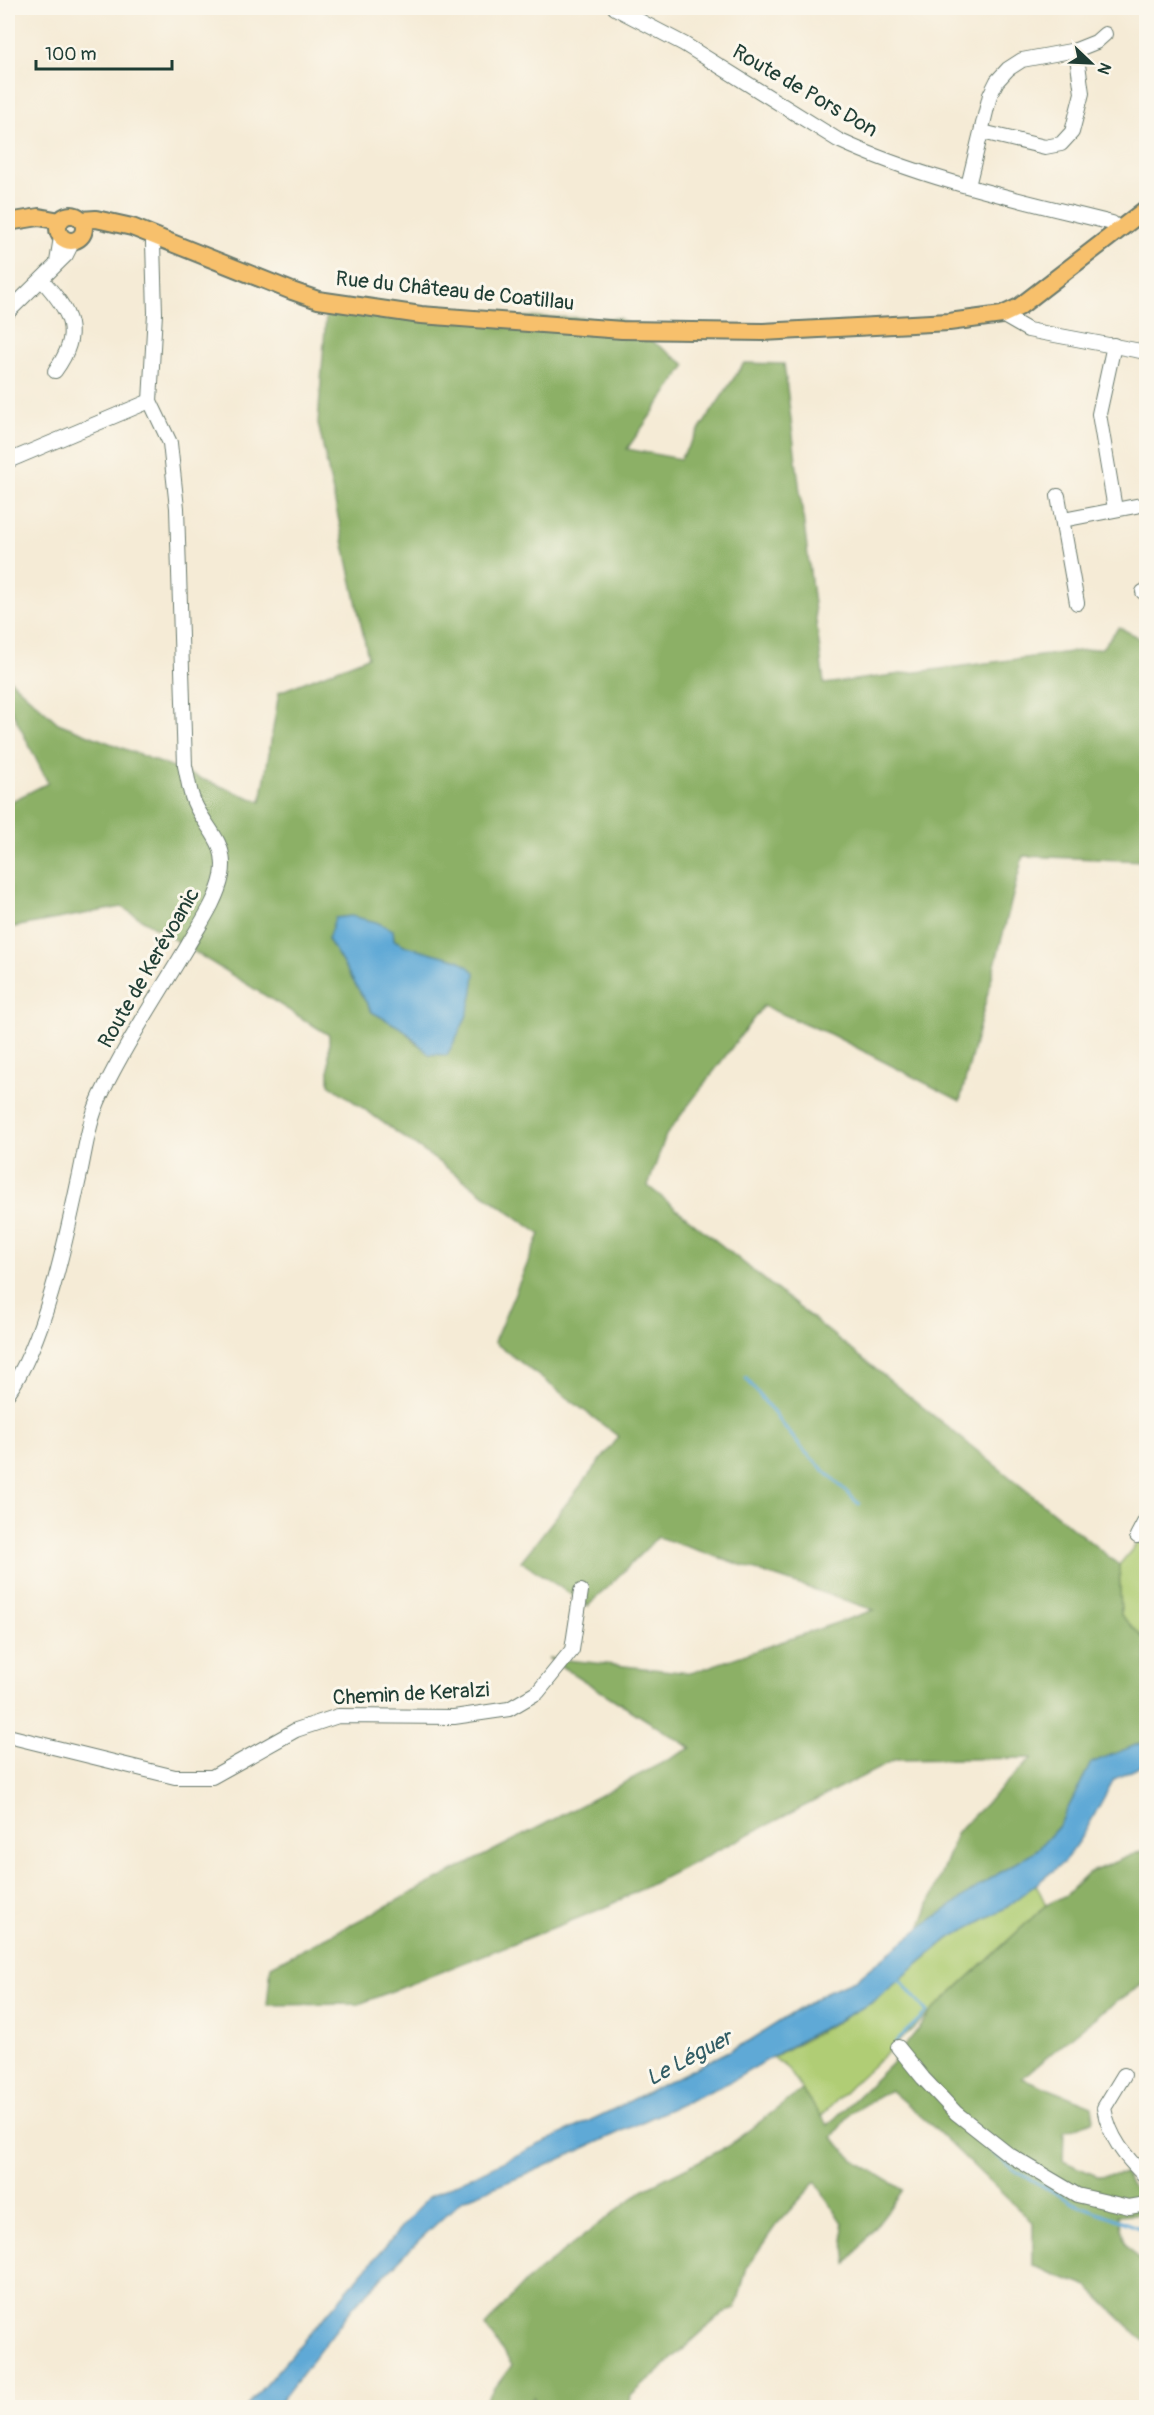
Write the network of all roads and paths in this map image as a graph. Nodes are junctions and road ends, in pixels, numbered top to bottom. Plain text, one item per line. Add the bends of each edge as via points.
1 (615, 8) edge
2 (1105, 34) dead end
3 (1076, 50) junction
4 (982, 132) junction
5 (968, 186) junction
6 (1146, 209) edge
7 (14, 221) edge
8 (1119, 229) junction
9 (69, 230) junction
10 (155, 235) junction
11 (42, 280) junction
12 (8, 312) edge
13 (1002, 315) junction
14 (1114, 345) junction
15 (1146, 352) edge
16 (55, 371) dead end
17 (150, 401) junction
18 (8, 462) edge
19 (1058, 496) dead end
20 (1146, 504) edge
21 (1115, 509) junction
22 (1063, 520) junction
23 (1077, 603) dead end
24 (8, 1393) edge
25 (1146, 1519) edge
26 (1137, 1536) dead end
27 (581, 1591) dead end
28 (8, 1736) edge
29 (898, 2047) dead end
30 (1124, 2075) dead end
31 (1146, 2177) edge
32 (1146, 2204) edge

1 - 5 street, Route de Pors Don via 684,44 838,140 890,163
2 - 3 street
3 - 4 street via 1022,60 1008,69 990,95
3 - 4 street via 1082,93 1072,132 1061,144 1044,147
4 - 5 street
5 - 8 street, Route de Pors Don via 1112,223
6 - 8 main road
7 - 9 main road
8 - 13 main road via 1025,302
9 - 10 main road, Rue du Château de Coatillau via 110,222
9 - 11 street via 57,264
10 - 13 main road, Rue du Château de Coatillau via 318,300 421,315 622,330 763,332 950,322
10 - 17 street, Route de Kerévoanic
11 - 12 street
11 - 16 street via 68,312 70,345
13 - 14 street via 1028,330
14 - 15 street
14 - 21 street via 1099,414
17 - 18 street
17 - 24 street, Route de Kerévoanic via 170,443 177,508 185,766 194,802 218,839 222,873 206,915 96,1107 44,1314 19,1378
19 - 22 street
20 - 21 street
21 - 22 street
22 - 23 street
25 - 26 street
27 - 28 street, Chemin de Keralzi via 572,1650 538,1692 508,1709 454,1717 338,1716 296,1730 212,1777 198,1778 175,1777
29 - 32 street via 956,2113 1008,2154 1077,2195 1129,2207
30 - 31 street via 1104,2108 1107,2126 1130,2162

